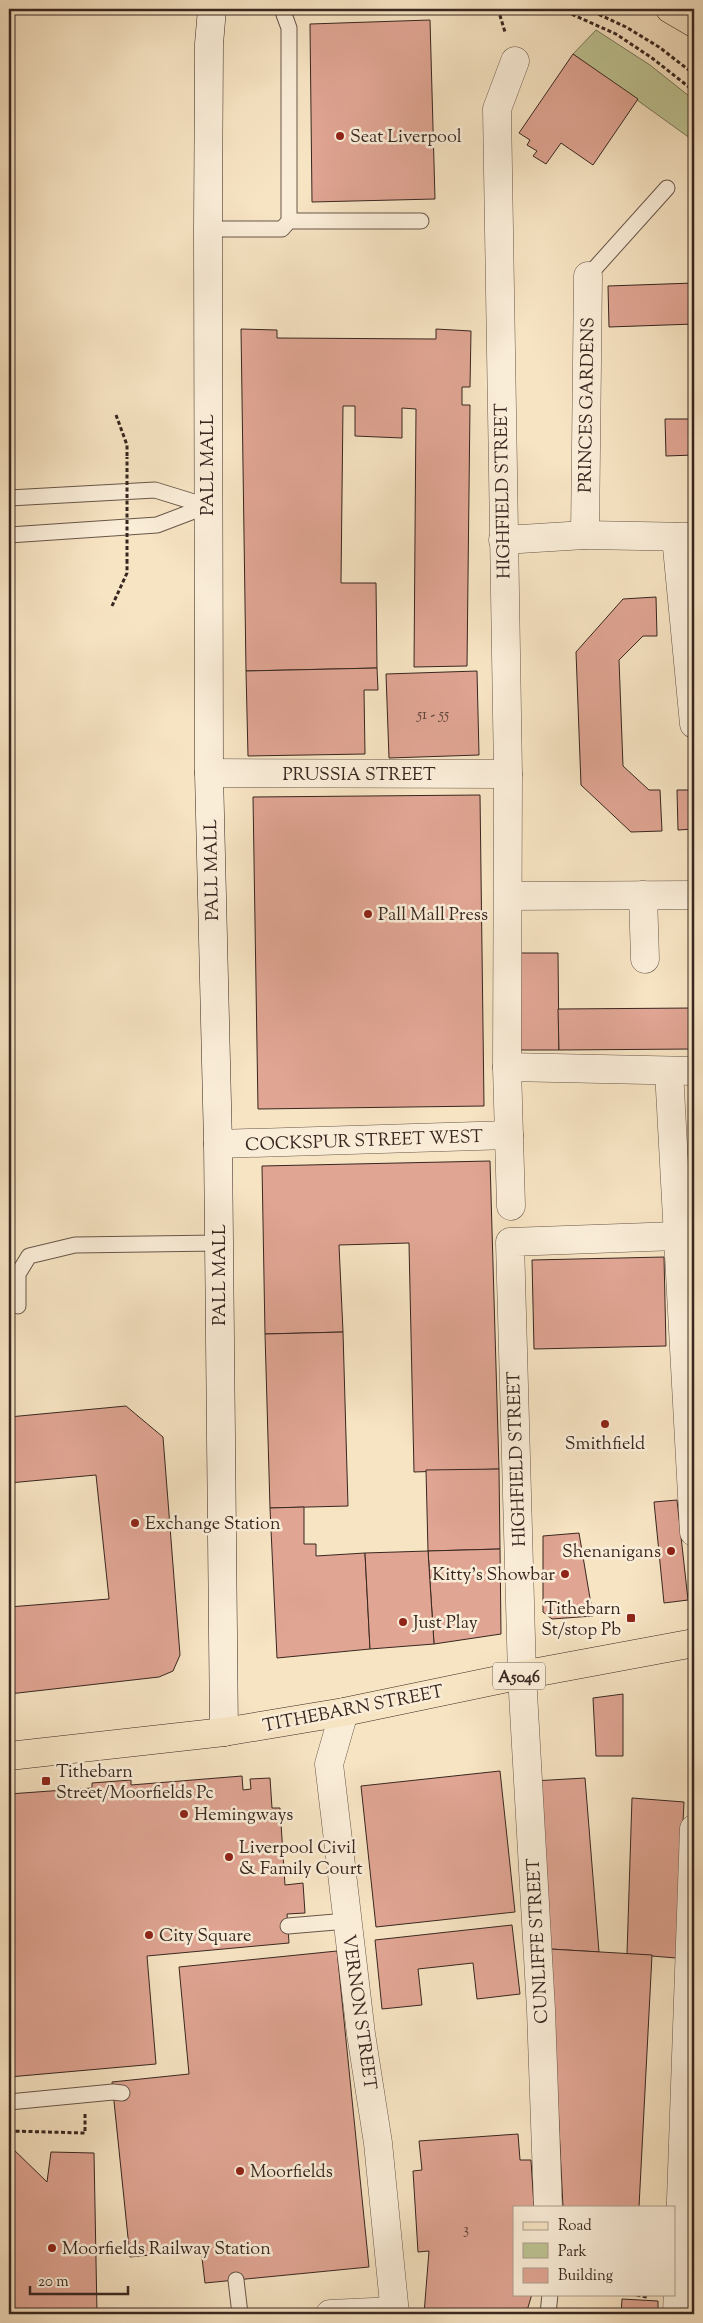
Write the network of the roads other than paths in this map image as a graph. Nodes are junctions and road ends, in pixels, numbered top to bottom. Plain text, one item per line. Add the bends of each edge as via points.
1 (212, 9) edge
2 (282, 9) edge
3 (670, 9) edge
4 (694, 23) edge
5 (515, 61) dead end
6 (667, 188) dead end
7 (289, 221) junction
8 (420, 221) dead end
9 (208, 229) junction
10 (588, 276) joint
11 (9, 498) edge
12 (207, 506) junction
13 (9, 535) edge
14 (585, 535) junction
15 (685, 537) edge
16 (503, 540) junction
17 (694, 724) edge
18 (209, 773) junction
19 (508, 774) junction
20 (694, 895) edge
21 (508, 896) junction
22 (643, 896) junction
23 (645, 959) dead end
24 (507, 1067) junction
25 (681, 1071) edge
26 (509, 1135) junction
27 (218, 1144) junction
28 (510, 1206) dead end
29 (684, 1232) junction
30 (218, 1243) junction
31 (18, 1306) dead end
32 (694, 1532) edge
33 (694, 1643) edge
34 (522, 1675) junction
35 (344, 1712) junction
36 (224, 1732) junction
37 (9, 1756) edge
38 (694, 1829) edge
39 (348, 1921) junction
40 (288, 1926) dead end
41 (122, 2093) dead end
42 (9, 2102) edge
43 (548, 2206) edge
44 (236, 2280) dead end
45 (550, 2296) edge
46 (395, 2313) edge
47 (240, 2314) edge
48 (330, 2314) edge
49 (548, 2314) edge
50 (677, 2314) edge

1 - 9 street, PALL MALL
2 - 7 lane via 289,28
3 - 4 main road
5 - 16 street, HIGHFIELD STREET via 497,109
6 - 10 lane
7 - 8 lane
7 - 9 lane via 282,229
9 - 12 street, PALL MALL
10 - 14 street, PRINCES GARDENS
11 - 12 lane via 155,490
12 - 13 lane via 157,525
12 - 18 street, PALL MALL
14 - 15 street
14 - 16 street
15 - 17 street
16 - 19 street, HIGHFIELD STREET
18 - 19 street, PRUSSIA STREET
18 - 27 street, PALL MALL
19 - 21 street, HIGHFIELD STREET
20 - 22 street
21 - 22 street
21 - 24 street, HIGHFIELD STREET
22 - 23 street
24 - 25 street
24 - 26 street, HIGHFIELD STREET
25 - 29 street
26 - 27 street, COCKSPUR STREET WEST
26 - 28 street, HIGHFIELD STREET
27 - 30 street, PALL MALL
29 - 32 street
29 - 34 street, HIGHFIELD STREET via 510,1242
30 - 31 lane via 75,1246 29,1256 18,1274
30 - 36 street, PALL MALL
33 - 34 main road, TITHEBARN STREET / A5046
34 - 35 main road, TITHEBARN STREET / A5046
34 - 43 street, CUNLIFFE STREET via 541,2010
35 - 36 main road, TITHEBARN STREET / A5046
35 - 39 street, VERNON STREET via 329,1764
36 - 37 main road, TITHEBARN STREET / A5046
38 - 50 street
39 - 40 lane
39 - 46 street, VERNON STREET via 378,2143
41 - 42 lane
44 - 47 lane
45 - 49 lane
46 - 48 street

